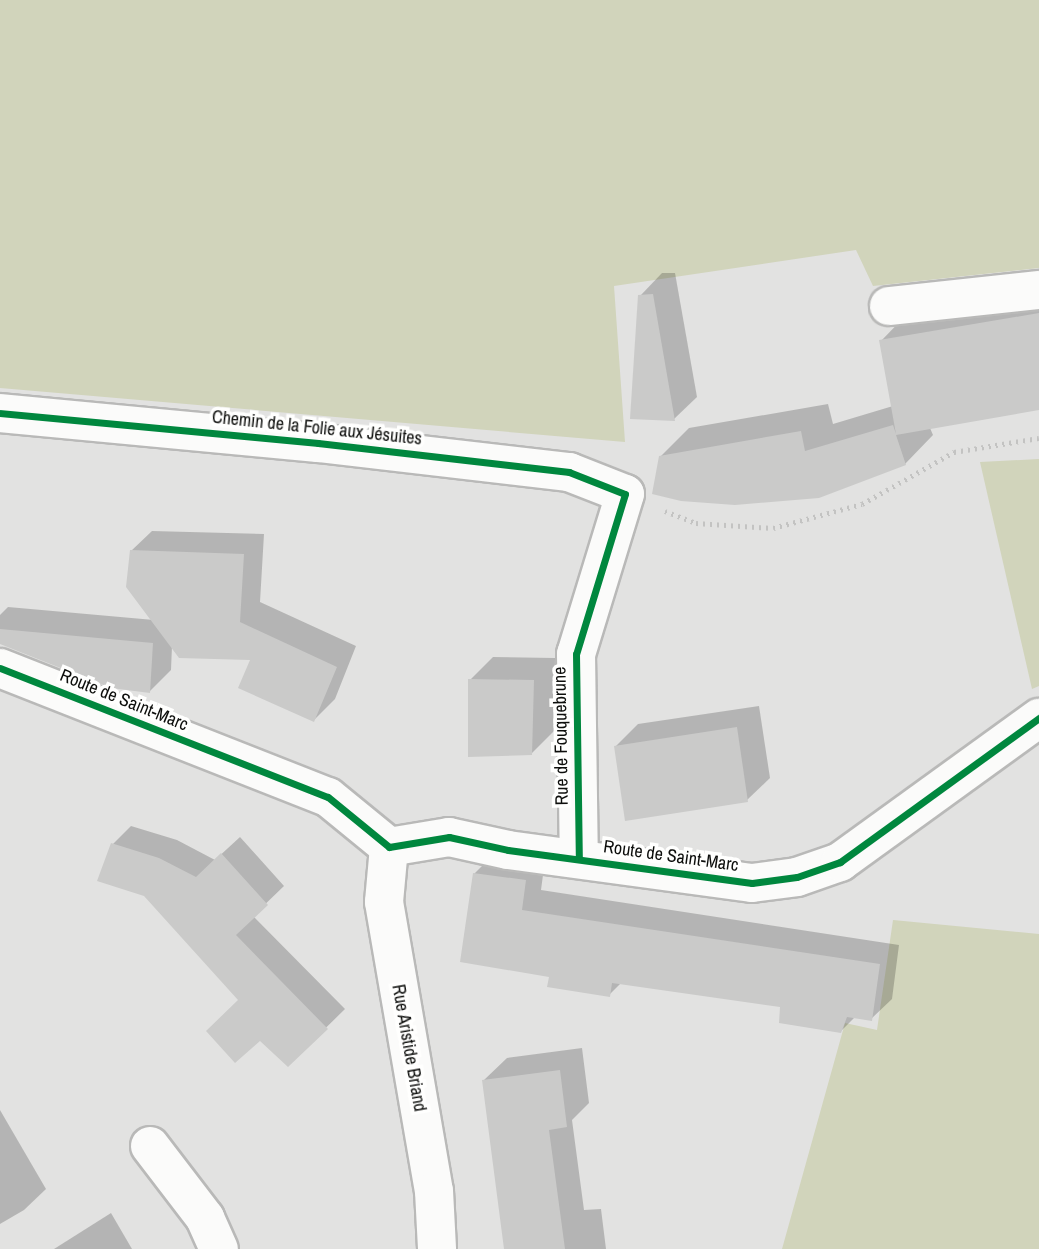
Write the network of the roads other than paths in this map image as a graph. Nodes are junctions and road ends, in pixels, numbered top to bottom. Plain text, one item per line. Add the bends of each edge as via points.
1 (1039, 289) edge
2 (889, 306) dead end
3 (0, 413) edge
4 (625, 494) joint
5 (0, 668) edge
6 (1039, 718) edge
7 (388, 847) junction
8 (579, 858) junction
9 (150, 1146) dead end
10 (219, 1249) edge
11 (437, 1249) edge

1 - 2 street
3 - 4 street, Chemin de la Folie aux Jésuites via 569,471
4 - 8 street, Rue de Fouquebrune via 576,654
5 - 7 street, Route de Saint-Marc via 328,797
6 - 8 street, Route de Saint-Marc via 840,862 797,877 752,883
7 - 8 street, Route de Saint-Marc via 449,837
7 - 11 street, Rue Aristide Briand via 384,902 435,1191
9 - 10 street via 205,1218

